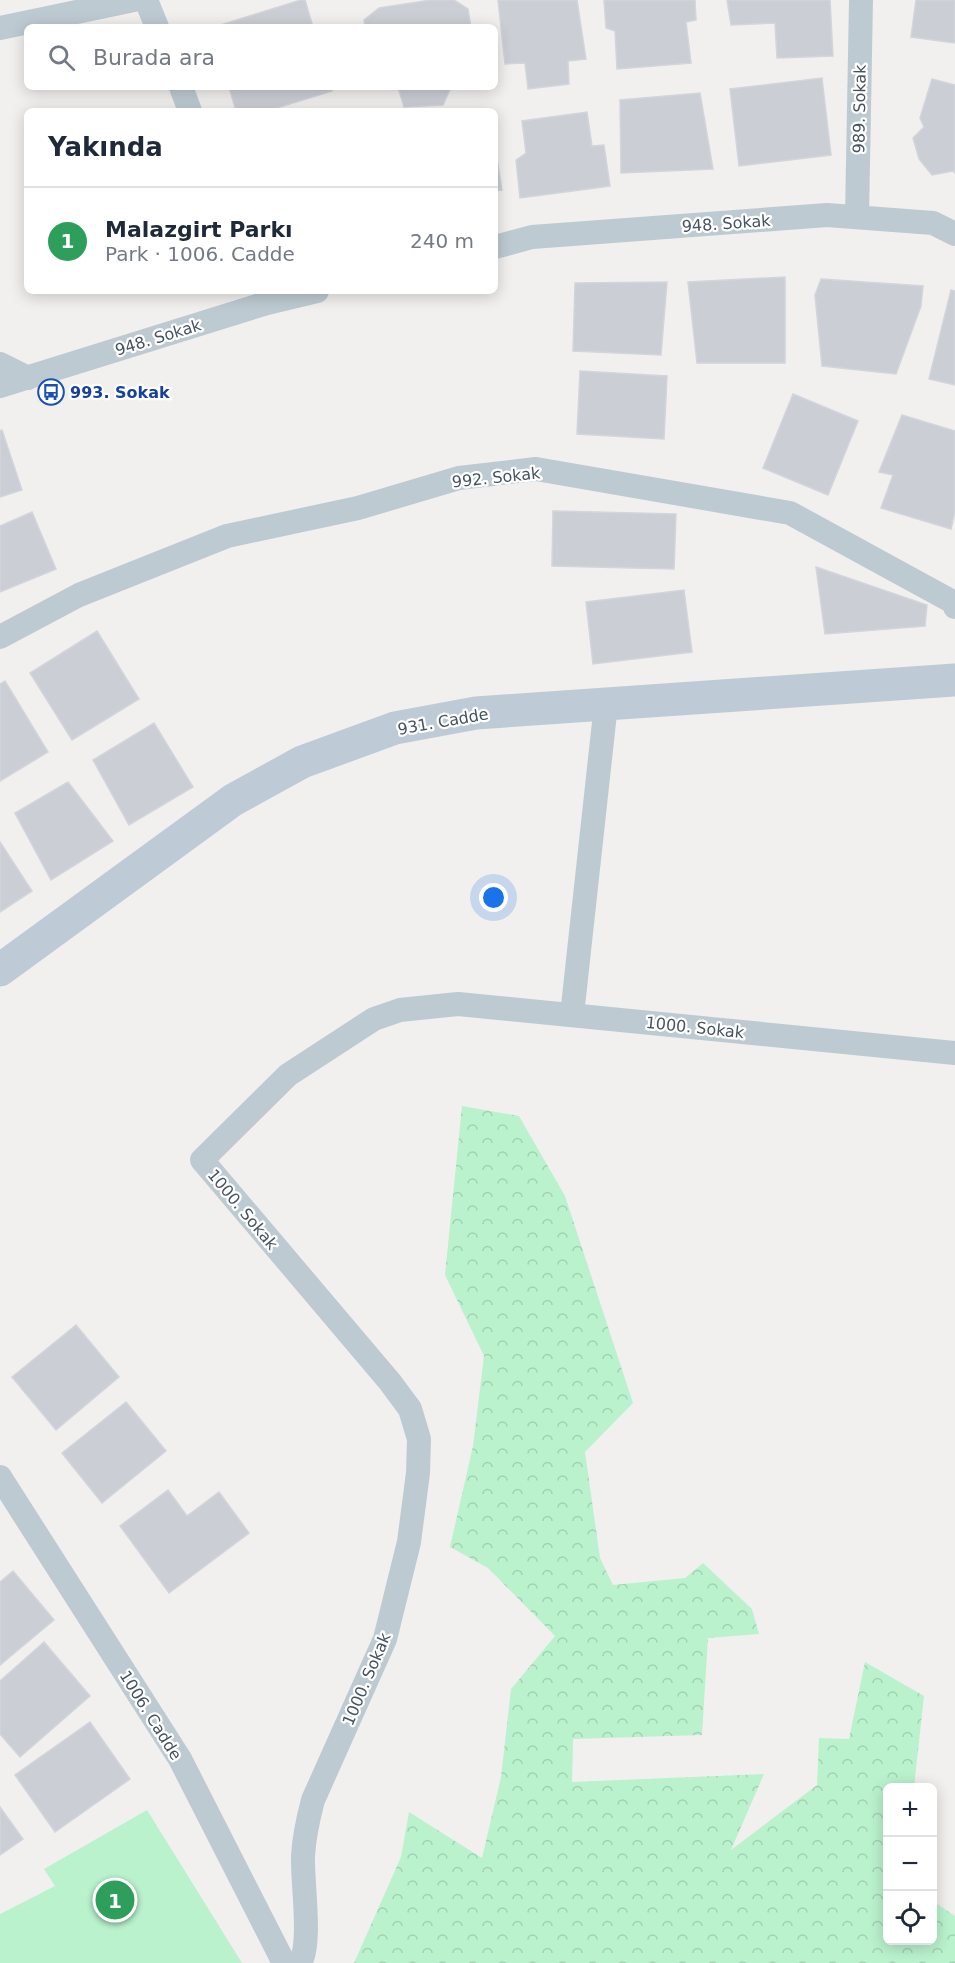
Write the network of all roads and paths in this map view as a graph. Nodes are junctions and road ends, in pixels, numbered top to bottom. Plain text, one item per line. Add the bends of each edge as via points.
1 (134, 0) edge
2 (146, 0) edge
3 (861, 0) edge
4 (156, 24) edge
5 (0, 28) edge
6 (182, 90) edge
7 (189, 108) edge
8 (857, 218) junction
9 (955, 234) edge
10 (498, 246) edge
11 (291, 294) edge
12 (265, 297) edge
13 (0, 364) edge
14 (28, 378) junction
15 (0, 386) edge
16 (955, 607) edge
17 (0, 637) edge
18 (955, 680) edge
19 (606, 704) junction
20 (0, 970) edge
21 (572, 1015) junction
22 (955, 1053) edge
23 (0, 1477) edge
24 (284, 1963) edge
25 (300, 1963) edge

1 - 5 street
2 - 4 street
3 - 8 street, 989. Sokak
6 - 7 street
8 - 9 street, 948. Sokak via 933,223
8 - 10 street, 948. Sokak via 827,215 532,237
11 - 12 street, 948. Sokak
12 - 14 street, 948. Sokak
13 - 14 street
14 - 15 street, 948. Sokak
16 - 17 street, 992. Sokak via 953,602 790,513 536,469 459,478 358,508 227,536 79,595
18 - 19 main road, 931. Cadde
19 - 20 main road, 931. Cadde via 476,713 394,728 302,762 233,800
19 - 21 street
21 - 22 street, 1000. Sokak
21 - 25 street, 1000. Sokak via 458,1004 400,1010 374,1019 288,1075 202,1160 390,1382 410,1409 419,1439 409,1542 385,1639 313,1800 306,1828 306,1947
23 - 24 street, 1006. Cadde via 180,1759

